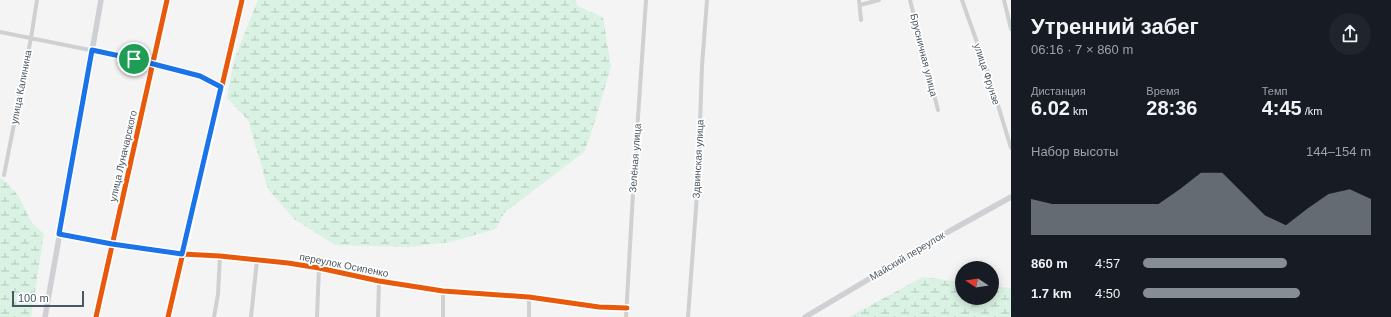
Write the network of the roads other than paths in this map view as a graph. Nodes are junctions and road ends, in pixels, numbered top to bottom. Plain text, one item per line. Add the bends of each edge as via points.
1 (37, 0) edge
2 (101, 0) edge
3 (167, 0) edge
4 (242, 0) edge
5 (646, 0) edge
6 (707, 0) edge
7 (879, 0) edge
8 (910, 0) edge
9 (962, 0) edge
10 (1004, 0) edge
11 (859, 2) edge
12 (861, 20) dead end
13 (1011, 29) edge
14 (0, 32) edge
15 (31, 38) junction
16 (92, 50) junction
17 (153, 64) junction
18 (221, 87) junction
19 (938, 110) dead end
20 (1011, 148) edge
21 (4, 175) dead end
22 (1011, 197) edge
23 (59, 234) junction
24 (112, 244) junction
25 (182, 254) junction
26 (220, 256) junction
27 (257, 260) junction
28 (319, 268) junction
29 (379, 281) junction
30 (443, 291) junction
31 (529, 297) junction
32 (627, 308) junction
33 (45, 317) edge
34 (96, 317) edge
35 (168, 317) edge
36 (214, 317) edge
37 (251, 317) edge
38 (317, 317) edge
39 (378, 317) edge
40 (443, 317) edge
41 (530, 317) edge
42 (626, 317) edge
43 (688, 317) edge
44 (805, 317) edge

1 - 15 street, улица Калинина
2 - 16 main road
3 - 17 street, улица Луначарского
4 - 18 main road
5 - 32 street, Зелёная улица
6 - 43 street, Здвинская улица
7 - 11 street
8 - 19 street, Брусничная улица
9 - 20 street, улица Фрунзе via 990,78
10 - 13 street
11 - 12 street
14 - 15 street
15 - 16 street
15 - 21 street, улица Калинина
16 - 17 street
16 - 23 main road
17 - 18 street via 200,76
17 - 24 street, улица Луначарского
18 - 25 main road
22 - 44 main road, Майский переулок
23 - 24 street, переулок Осипенко
23 - 33 main road
24 - 25 street, переулок Осипенко
24 - 34 street, улица Луначарского
25 - 26 street, переулок Осипенко
25 - 35 main road
26 - 27 street, переулок Осипенко
26 - 36 street
27 - 28 street, переулок Осипенко
27 - 37 street
28 - 29 street, переулок Осипенко
28 - 38 street
29 - 30 street, переулок Осипенко
29 - 39 street
30 - 31 street, переулок Осипенко
30 - 40 street
31 - 32 street, переулок Осипенко via 599,307
31 - 41 street
32 - 42 street, Зелёная улица

